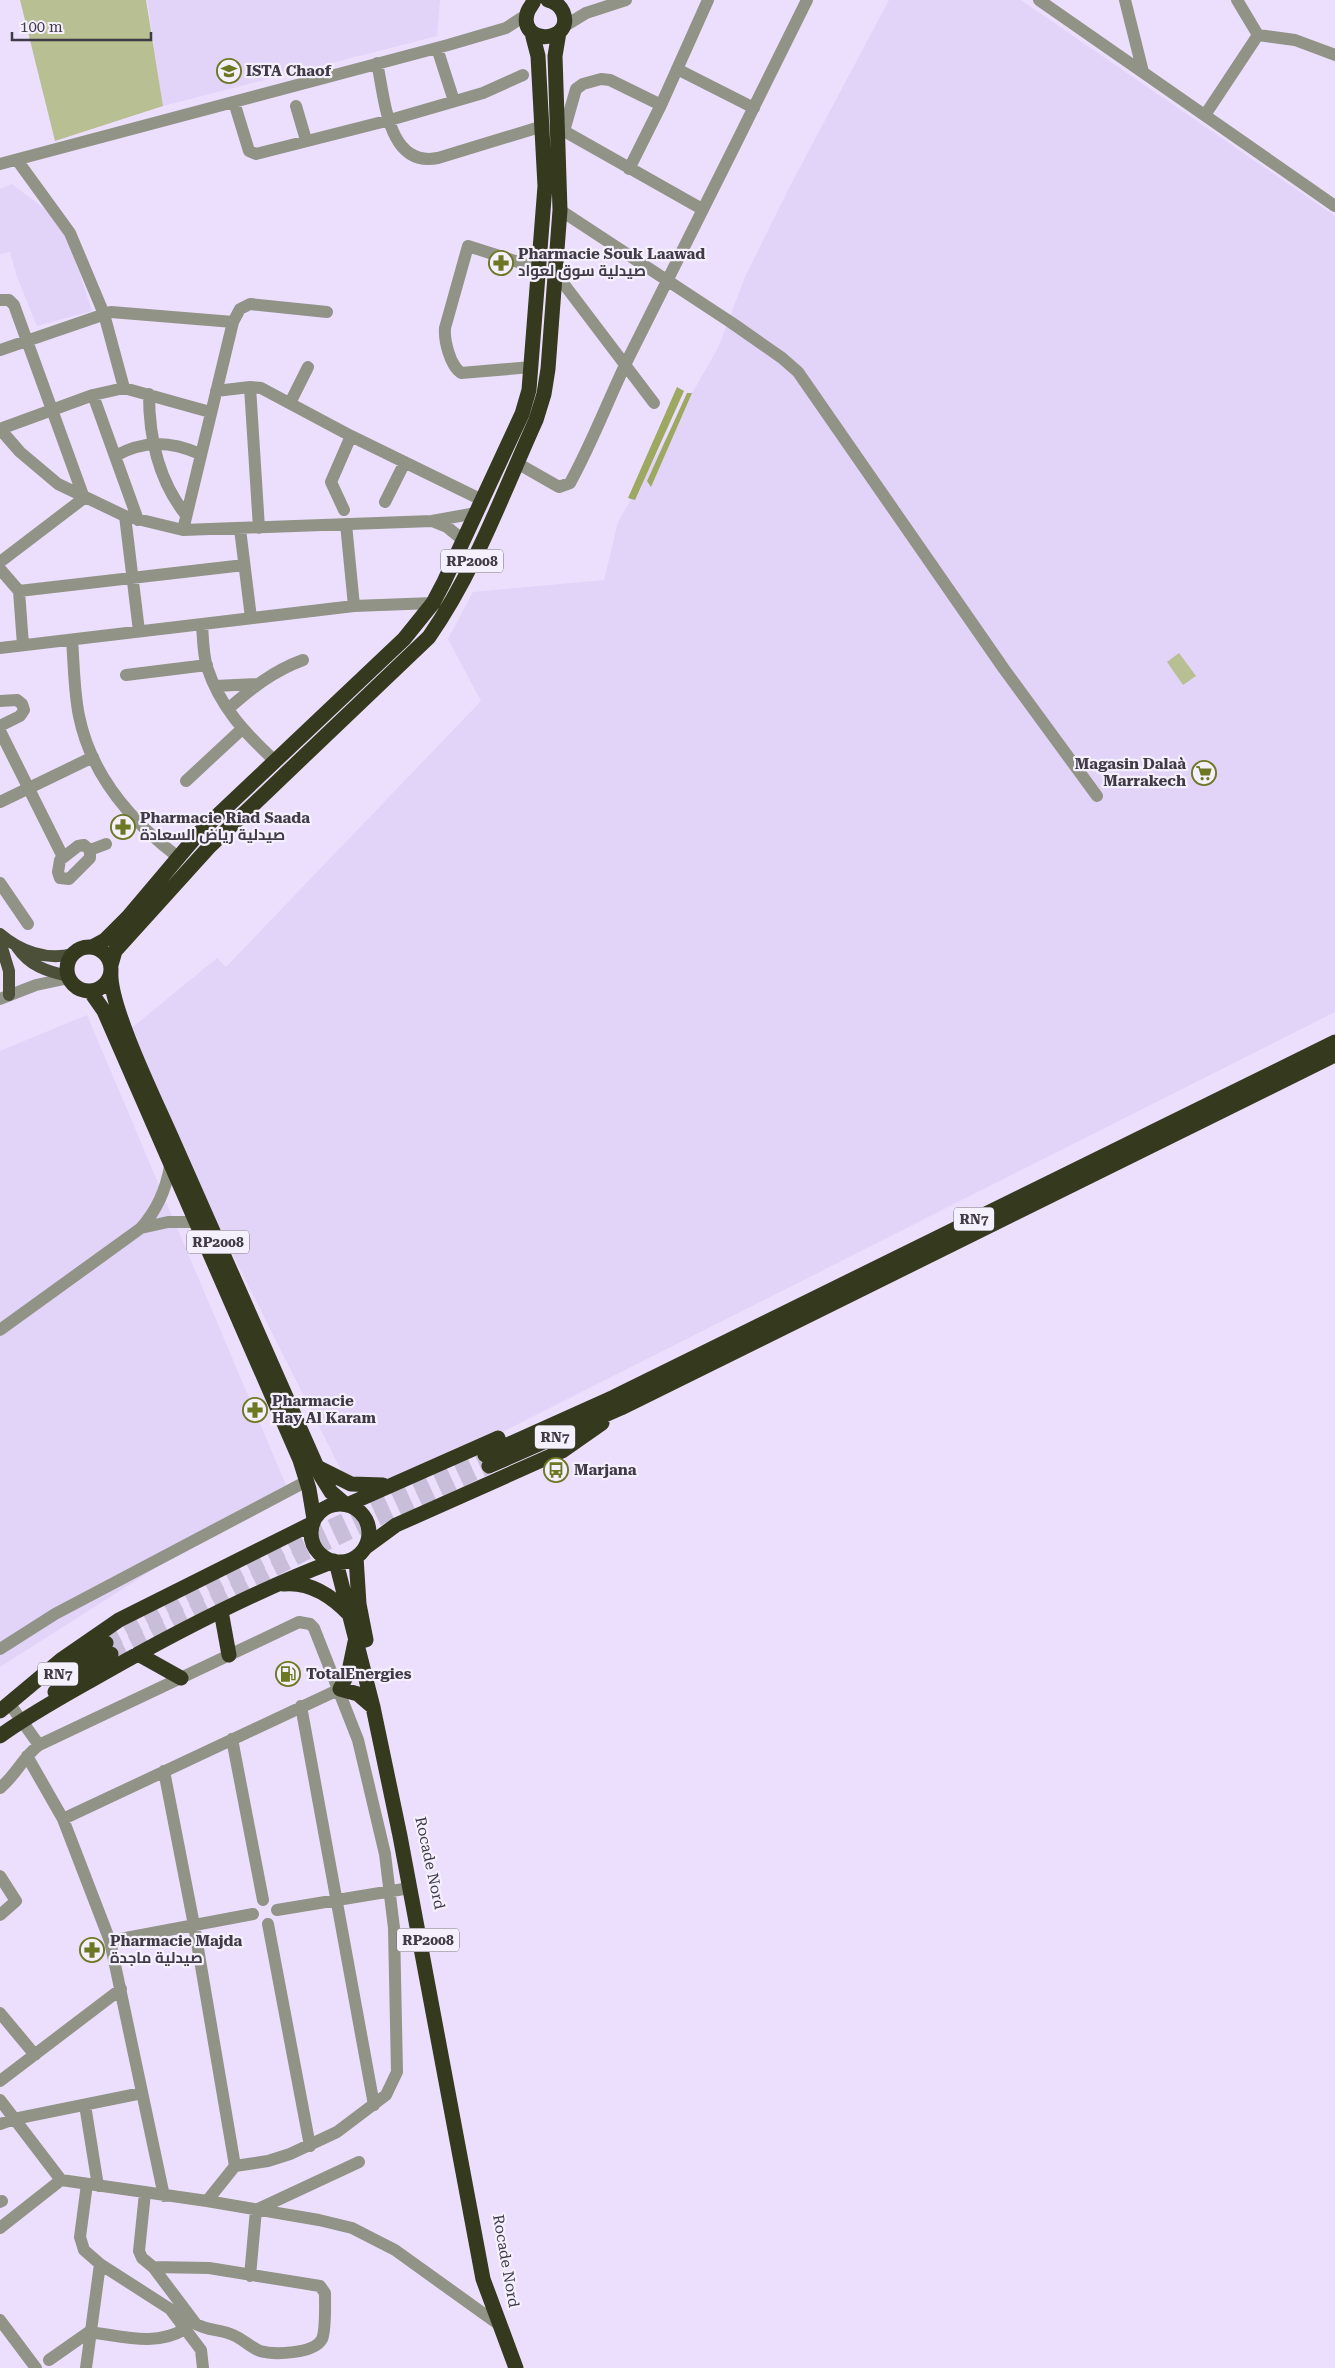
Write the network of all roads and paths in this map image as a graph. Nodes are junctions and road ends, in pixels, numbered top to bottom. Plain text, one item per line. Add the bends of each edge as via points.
1 (626, 0) edge
2 (708, 0) edge
3 (807, 0) edge
4 (1038, 0) edge
5 (1125, 0) edge
6 (1237, 0) edge
7 (556, 3) edge
8 (593, 10) junction
9 (533, 13) edge
10 (561, 30) junction
11 (1258, 35) junction
12 (437, 48) junction
13 (1335, 55) edge
14 (377, 63) junction
15 (677, 69) junction
16 (1143, 72) junction
17 (523, 75) dead end
18 (454, 101) junction
19 (234, 102) junction
20 (661, 105) junction
21 (296, 106) dead end
22 (754, 108) junction
23 (1205, 115) junction
24 (390, 120) junction
25 (543, 126) junction
26 (561, 130) junction
27 (306, 140) junction
28 (16, 160) junction
29 (0, 164) edge
30 (629, 169) junction
31 (1335, 206) edge
32 (702, 209) junction
33 (560, 210) junction
34 (540, 269) junction
35 (557, 275) junction
36 (669, 281) junction
37 (0, 300) edge
38 (327, 312) dead end
39 (104, 314) junction
40 (233, 322) junction
41 (28, 339) junction
42 (0, 350) edge
43 (626, 365) junction
44 (308, 367) dead end
45 (532, 368) junction
46 (250, 387) junction
47 (124, 388) junction
48 (216, 391) junction
49 (149, 394) junction
50 (93, 395) junction
51 (290, 403) junction
52 (654, 403) dead end
53 (52, 409) junction
54 (210, 412) junction
55 (0, 429) edge
56 (351, 436) junction
57 (152, 443) junction
58 (200, 454) junction
59 (115, 456) junction
60 (405, 462) junction
61 (517, 463) junction
62 (84, 498) junction
63 (385, 502) dead end
64 (479, 507) junction
65 (344, 510) dead end
66 (186, 515) junction
67 (125, 516) junction
68 (138, 520) junction
69 (432, 521) junction
70 (346, 524) junction
71 (259, 528) junction
72 (240, 529) junction
73 (183, 530) junction
74 (464, 540) junction
75 (0, 562) edge
76 (244, 565) junction
77 (0, 569) edge
78 (133, 577) junction
79 (18, 591) junction
80 (433, 603) junction
81 (354, 606) junction
82 (251, 618) junction
83 (202, 624) junction
84 (139, 632) junction
85 (72, 640) junction
86 (24, 645) junction
87 (0, 648) edge
88 (303, 660) dead end
89 (207, 665) junction
90 (126, 675) dead end
91 (257, 684) junction
92 (215, 686) junction
93 (0, 701) edge
94 (228, 709) junction
95 (0, 726) edge
96 (242, 729) junction
97 (0, 731) edge
98 (93, 757) junction
99 (275, 761) junction
100 (186, 781) dead end
101 (27, 788) junction
102 (1097, 796) dead end
103 (0, 802) edge
104 (106, 844) dead end
105 (90, 850) junction
106 (63, 857) junction
107 (178, 857) junction
108 (0, 883) edge
109 (28, 924) dead end
110 (0, 934) edge
111 (0, 941) edge
112 (17, 947) junction
113 (92, 947) junction
114 (73, 954) junction
115 (111, 968) junction
116 (68, 977) junction
117 (90, 991) junction
118 (4, 997) edge
119 (1335, 1042) edge
120 (1335, 1055) edge
121 (170, 1166) junction
122 (196, 1222) junction
123 (141, 1228) junction
124 (0, 1330) edge
125 (618, 1403) junction
126 (487, 1460) tunnel mouth
127 (317, 1467) junction
128 (308, 1481) junction
129 (389, 1485) junction
130 (347, 1504) junction
131 (313, 1521) junction
132 (361, 1552) junction
133 (335, 1562) junction
134 (279, 1585) junction
135 (222, 1611) junction
136 (350, 1616) junction
137 (356, 1636) junction
138 (0, 1649) edge
139 (138, 1654) junction
140 (229, 1655) junction
141 (182, 1678) junction
142 (340, 1689) junction
143 (301, 1706) junction
144 (5, 1707) edge
145 (373, 1707) junction
146 (22, 1721) junction
147 (0, 1736) edge
148 (232, 1739) junction
149 (39, 1745) junction
150 (27, 1756) junction
151 (164, 1771) junction
152 (0, 1788) edge
153 (63, 1819) junction
154 (0, 1876) edge
155 (410, 1888) junction
156 (390, 1891) junction
157 (263, 1900) junction
158 (336, 1900) junction
159 (278, 1910) junction
160 (253, 1914) junction
161 (0, 1915) edge
162 (268, 1924) junction
163 (194, 1926) junction
164 (110, 1941) junction
165 (121, 1989) junction
166 (0, 2013) edge
167 (35, 2055) junction
168 (0, 2081) edge
169 (142, 2093) junction
170 (0, 2100) edge
171 (85, 2105) junction
172 (374, 2105) junction
173 (14, 2119) junction
174 (0, 2124) edge
175 (310, 2146) junction
176 (359, 2162) dead end
177 (235, 2166) junction
178 (61, 2180) junction
179 (92, 2185) junction
180 (145, 2193) junction
181 (164, 2196) junction
182 (208, 2201) junction
183 (256, 2210) junction
184 (0, 2228) edge
185 (100, 2264) junction
186 (153, 2268) junction
187 (250, 2276) junction
188 (0, 2320) edge
189 (498, 2324) junction
190 (185, 2329) junction
191 (89, 2332) junction
192 (49, 2360) dead end
193 (36, 2368) edge
194 (86, 2368) edge
195 (203, 2368) edge
196 (516, 2368) edge

1 - 8 street
2 - 15 street
3 - 22 street
4 - 16 street
5 - 16 street
6 - 11 street
7 - 8 street
7 - 10 highway, RP2008 via 564,15
8 - 10 street
9 - 10 highway via 542,38 549,38
9 - 12 street via 506,28
9 - 25 highway, RP2008
10 - 26 highway, RP2008 via 555,56
11 - 13 street via 1295,40
11 - 23 street
12 - 14 street
12 - 18 street
14 - 19 street
14 - 24 street
15 - 20 street
15 - 22 street
16 - 23 street
17 - 18 street via 496,88
18 - 24 street
19 - 27 street via 252,153
19 - 28 street
20 - 26 street via 610,80 601,79 576,89
20 - 30 street
21 - 27 street
22 - 32 street
23 - 31 street
24 - 25 street via 402,149 422,160
24 - 27 street
25 - 34 highway, RP2008 via 545,203
26 - 30 street
26 - 33 highway, RP2008
28 - 29 street
28 - 39 street via 70,233
30 - 32 street
32 - 36 street
33 - 35 highway, RP2008
33 - 36 street
34 - 45 highway, RP2008
34 - 45 street via 468,246 445,334 454,366 461,373
35 - 43 street
35 - 61 highway, RP2008 via 544,394
36 - 43 street
36 - 102 street via 798,372 1004,669
37 - 41 street via 13,302
38 - 40 street via 250,304 240,309
39 - 40 street via 120,312
39 - 41 street
39 - 47 street
40 - 48 street
41 - 42 street
41 - 53 street
43 - 52 street
43 - 61 street via 570,484 559,487
44 - 51 street
45 - 64 highway, RP2008 via 522,414
46 - 48 street
46 - 51 street via 261,388
46 - 71 street
47 - 49 street
47 - 50 street
48 - 54 street
49 - 54 street
49 - 57 street
50 - 53 street
50 - 59 street
51 - 56 street
53 - 55 street
53 - 62 street
54 - 58 street
55 - 62 street via 39,470
56 - 60 street
56 - 65 street via 331,482
57 - 58 street via 169,443
57 - 59 street
57 - 66 street via 169,492
58 - 66 street
59 - 68 street
60 - 63 street
60 - 64 street
61 - 115 highway, RP2008 via 458,591 429,636 210,846 115,951
62 - 67 street
62 - 75 street
64 - 69 street
64 - 74 highway, RP2008
66 - 73 street
67 - 68 street
67 - 78 street
68 - 73 street
69 - 70 street
69 - 74 street
70 - 71 street
70 - 81 street
71 - 72 street
72 - 73 street
72 - 76 street
74 - 80 highway, RP2008
76 - 78 street
76 - 82 street
77 - 79 street
78 - 79 street
78 - 84 street
79 - 86 street
80 - 81 street
80 - 99 highway, RP2008 via 404,639
81 - 82 street
82 - 83 street
83 - 84 street
83 - 89 street
84 - 85 street
85 - 86 street
85 - 98 street via 79,716
86 - 87 street
88 - 91 street
89 - 90 street
89 - 92 street
91 - 92 street
91 - 94 street
92 - 94 street
93 - 95 street via 17,700 24,710 20,716
94 - 96 street
96 - 99 street
96 - 100 street
97 - 101 street
98 - 101 street
98 - 107 street via 129,813
99 - 107 highway, RP2008 via 198,833
101 - 103 street
101 - 106 street
104 - 105 street
105 - 106 street via 81,845
105 - 106 street via 88,860 66,880 60,878 58,872 58,864
107 - 113 highway, RP2008 via 128,917 105,940
108 - 109 street
110 - 112 main road
111 - 118 main road via 9,971
112 - 114 main road via 53,956
112 - 116 main road via 38,968
113 - 114 highway, RP2008
113 - 115 highway via 104,952
114 - 116 highway via 67,964
115 - 117 highway, RP2008 via 105,984
115 - 127 highway, RP2008 via 115,997 141,1068
116 - 117 highway, RP2008 via 76,987
116 - 118 street
117 - 121 highway, RP2008 via 104,1011
119 - 125 highway, RN7
120 - 125 highway, RN7
121 - 122 highway, RP2008
121 - 123 street via 158,1204
122 - 123 street via 168,1222
122 - 128 highway, RP2008
123 - 124 street
125 - 126 highway, RN7
125 - 129 highway via 554,1416
125 - 132 highway via 578,1441 396,1525
127 - 129 highway via 351,1484
127 - 130 highway, RP2008 via 331,1492
128 - 131 highway, RP2008
128 - 138 street via 55,1614
129 - 130 highway
130 - 131 highway via 324,1508
130 - 132 highway via 358,1509 366,1520 369,1534
131 - 133 highway via 314,1546 323,1557
131 - 144 highway via 119,1620 61,1660
132 - 133 highway via 343,1562
132 - 189 highway, Rocade Nord / RP2008 via 357,1584 362,1623 423,1912 493,2281
133 - 134 highway
133 - 136 highway, Rocade Nord / RP2008
134 - 135 highway
134 - 136 highway via 299,1584 317,1590
135 - 139 highway
135 - 140 highway
136 - 137 highway, Rocade Nord / RP2008
137 - 142 highway via 349,1671
137 - 145 highway, Rocade Nord / RP2008
139 - 141 highway
139 - 146 highway
140 - 141 street
140 - 142 street via 305,1622 317,1632
141 - 149 street
142 - 143 street
142 - 145 highway via 358,1694
142 - 156 street via 367,1771
143 - 148 street
143 - 158 street
144 - 146 street
144 - 146 highway, RN7 via 108,1648
145 - 155 highway, Rocade Nord / RP2008
146 - 147 highway, RN7
146 - 149 street
148 - 151 street
148 - 157 street
149 - 150 street
150 - 152 street
150 - 153 street
151 - 153 street
151 - 163 street
153 - 164 street
154 - 161 street via 16,1901
155 - 156 street
155 - 189 highway, Rocade Nord / RP2008 via 480,2264
156 - 158 street
156 - 172 street via 396,1965 398,2065 391,2088
157 - 159 street via 274,1903
157 - 160 street via 256,1904
158 - 159 street
158 - 172 street
159 - 162 street via 274,1920
160 - 162 street via 260,1923
160 - 163 street
162 - 175 street
163 - 164 street
163 - 177 street
164 - 165 street
165 - 167 street
165 - 169 street
166 - 167 street
167 - 168 street
169 - 171 street
169 - 181 street
170 - 173 street
171 - 173 street
171 - 179 street
172 - 175 street via 337,2132
173 - 174 street
173 - 178 street
175 - 177 street via 268,2161
176 - 183 street
177 - 182 street
178 - 179 street
178 - 184 street
179 - 180 street
179 - 185 street via 80,2242 86,2253
180 - 181 street
180 - 186 street via 139,2250 142,2258
181 - 182 street
182 - 183 street
183 - 187 street
183 - 189 street via 334,2223 367,2235 394,2250
185 - 190 street via 167,2306
185 - 191 street
186 - 187 street via 197,2266
186 - 187 street via 200,2326 232,2334 268,2353 300,2351 318,2344 323,2336 324,2289
188 - 193 street
189 - 196 highway, Rocade Nord / RP2008
190 - 191 street via 168,2338 154,2340
190 - 195 street via 203,2356
191 - 192 street
191 - 194 street

